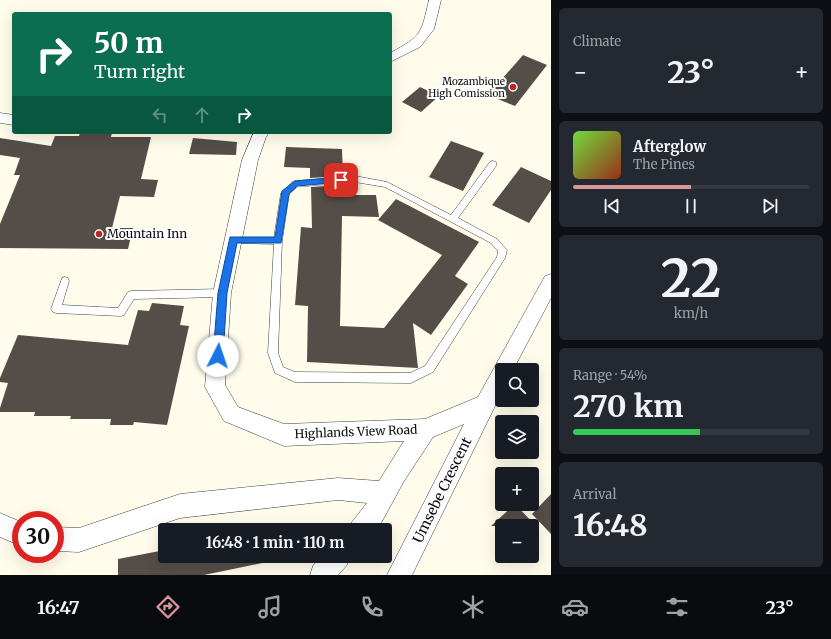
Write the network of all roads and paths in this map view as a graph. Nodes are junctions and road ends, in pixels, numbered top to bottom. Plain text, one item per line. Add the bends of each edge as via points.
1 (435, 0) edge
2 (392, 57) edge
3 (0, 118) edge
4 (12, 120) edge
5 (255, 134) edge
6 (493, 164) dead end
7 (453, 219) junction
8 (234, 240) junction
9 (278, 240) junction
10 (551, 280) edge
11 (65, 281) dead end
12 (222, 293) junction
13 (506, 363) edge
14 (495, 384) edge
15 (484, 405) junction
16 (425, 430) junction
17 (385, 493) junction
18 (366, 523) edge
19 (0, 525) edge
20 (12, 530) edge
21 (64, 539) edge
22 (332, 563) edge
23 (322, 575) edge
24 (399, 575) edge

1 - 2 street via 428,29 416,44
3 - 4 street
5 - 8 street, Highlands View Road
6 - 7 lane
7 - 9 lane via 387,185 355,178 295,184 285,193
7 - 9 lane via 494,241 503,250 501,258 429,370 411,378 295,377 279,370 273,353
8 - 9 lane
8 - 12 street, Highlands View Road
10 - 13 street, Umsebe Crescent
11 - 12 lane via 56,309 121,312 131,295
12 - 16 street, Highlands View Road via 215,387 231,414 284,435
14 - 15 street, Umsebe Crescent
15 - 16 street, Highlands View Road
15 - 24 street, Umsebe Crescent
16 - 17 street
17 - 18 street
17 - 21 street via 338,489 180,506 79,540
19 - 20 street
22 - 23 street

